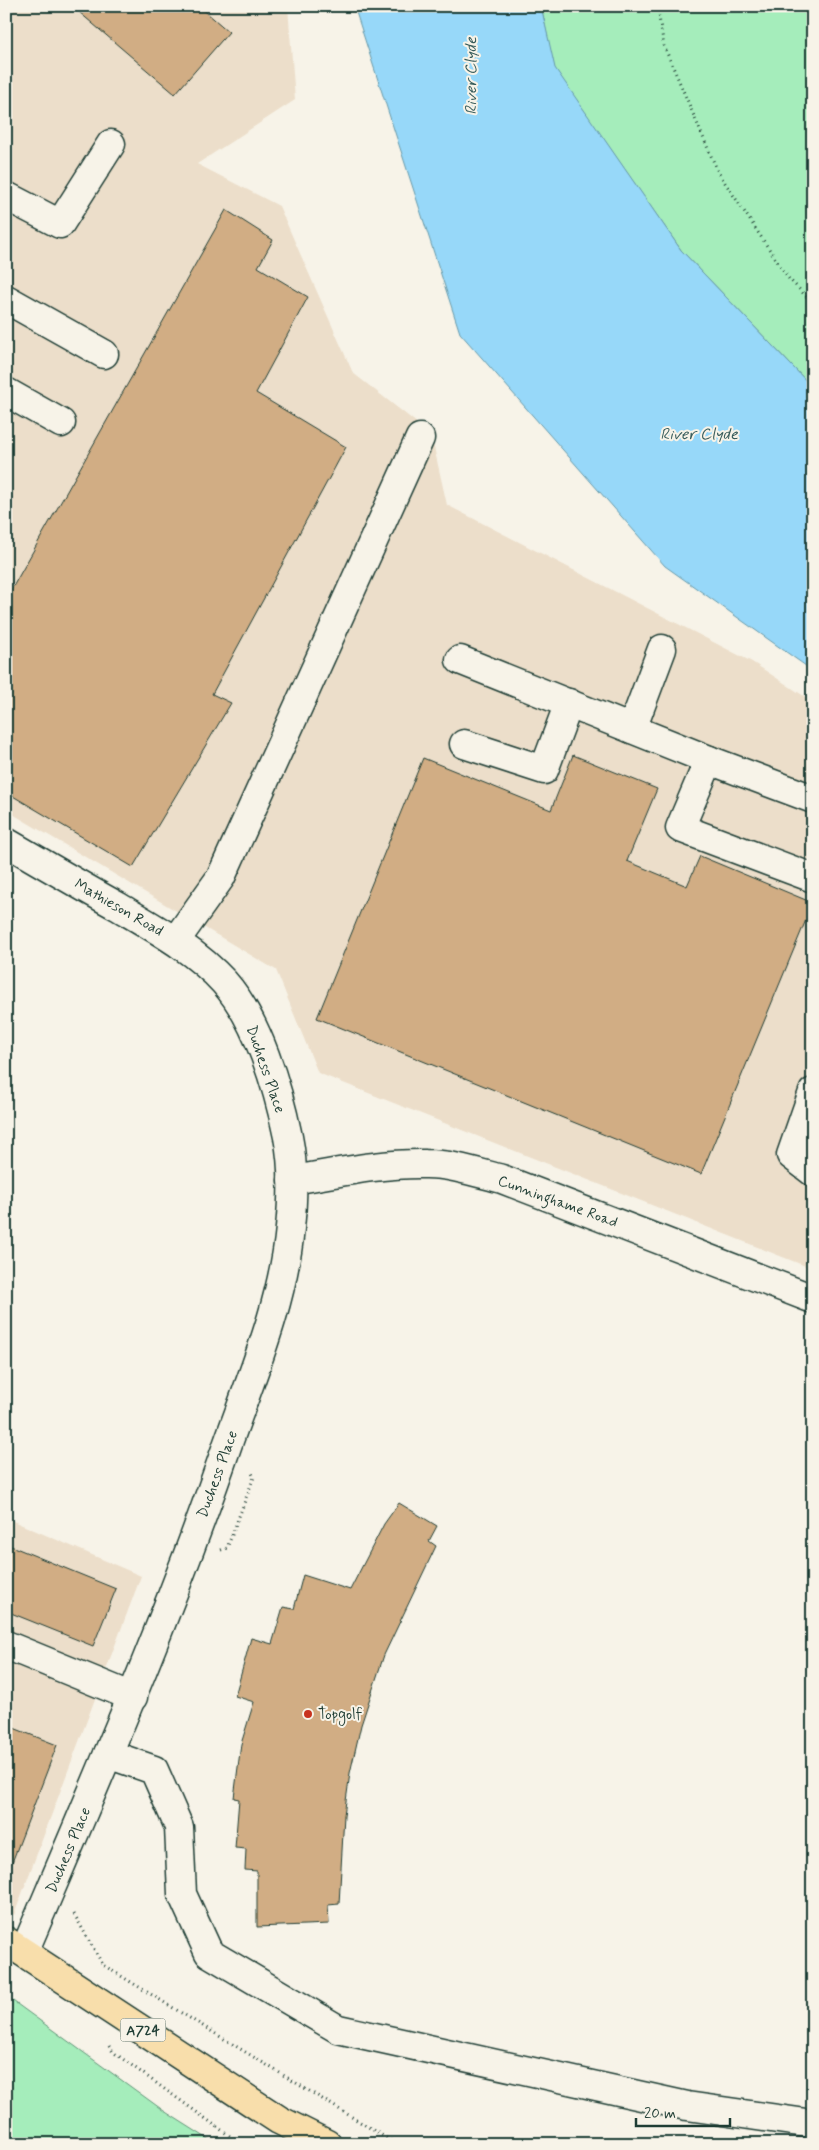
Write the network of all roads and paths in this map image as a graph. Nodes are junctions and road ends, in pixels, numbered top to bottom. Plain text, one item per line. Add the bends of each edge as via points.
1 (657, 6) edge
2 (111, 144) dead end
3 (6, 196) edge
4 (6, 299) edge
5 (813, 303) edge
6 (104, 354) dead end
7 (6, 392) edge
8 (61, 423) dead end
9 (420, 438) dead end
10 (662, 649) dead end
11 (460, 660) dead end
12 (570, 704) junction
13 (632, 728) junction
14 (464, 744) dead end
15 (709, 760) junction
16 (813, 799) edge
17 (6, 842) edge
18 (813, 878) edge
19 (176, 940) junction
20 (225, 983) joint
21 (813, 1092) edge
22 (813, 1172) edge
23 (292, 1180) junction
24 (813, 1299) edge
25 (249, 1469) dead end
26 (218, 1552) dead end
27 (6, 1645) edge
28 (133, 1697) junction
29 (108, 1754) junction
30 (72, 1912) dead end
31 (15, 1947) edge
32 (279, 2120) junction
33 (813, 2124) edge
34 (302, 2144) edge
35 (327, 2144) edge
36 (396, 2144) edge

1 - 5 path via 664,46 718,172 789,279
2 - 3 street via 60,224
4 - 6 street
7 - 8 street
9 - 19 street via 221,876
10 - 13 street
11 - 12 street
12 - 13 street
12 - 14 street via 544,770
13 - 15 street
15 - 16 street
15 - 18 street via 680,828
17 - 19 street, Mathieson Road
19 - 20 street, Mathieson Road
20 - 23 street, Duchess Place via 252,1024 273,1081 288,1139
21 - 22 street via 791,1155
23 - 24 street, Cunninghame Road via 376,1166 428,1164 464,1169 502,1179
23 - 28 street, Duchess Place via 290,1229 277,1295 214,1483
25 - 26 path via 254,1477 227,1548
27 - 28 street
28 - 29 street, Duchess Place
29 - 31 street, Duchess Place
29 - 33 street via 154,1770 179,1827 182,1894 209,1953 338,2029 687,2106
30 - 36 path via 103,1966
31 - 32 main road, A724
32 - 34 main road, A724
32 - 35 main road, A724

